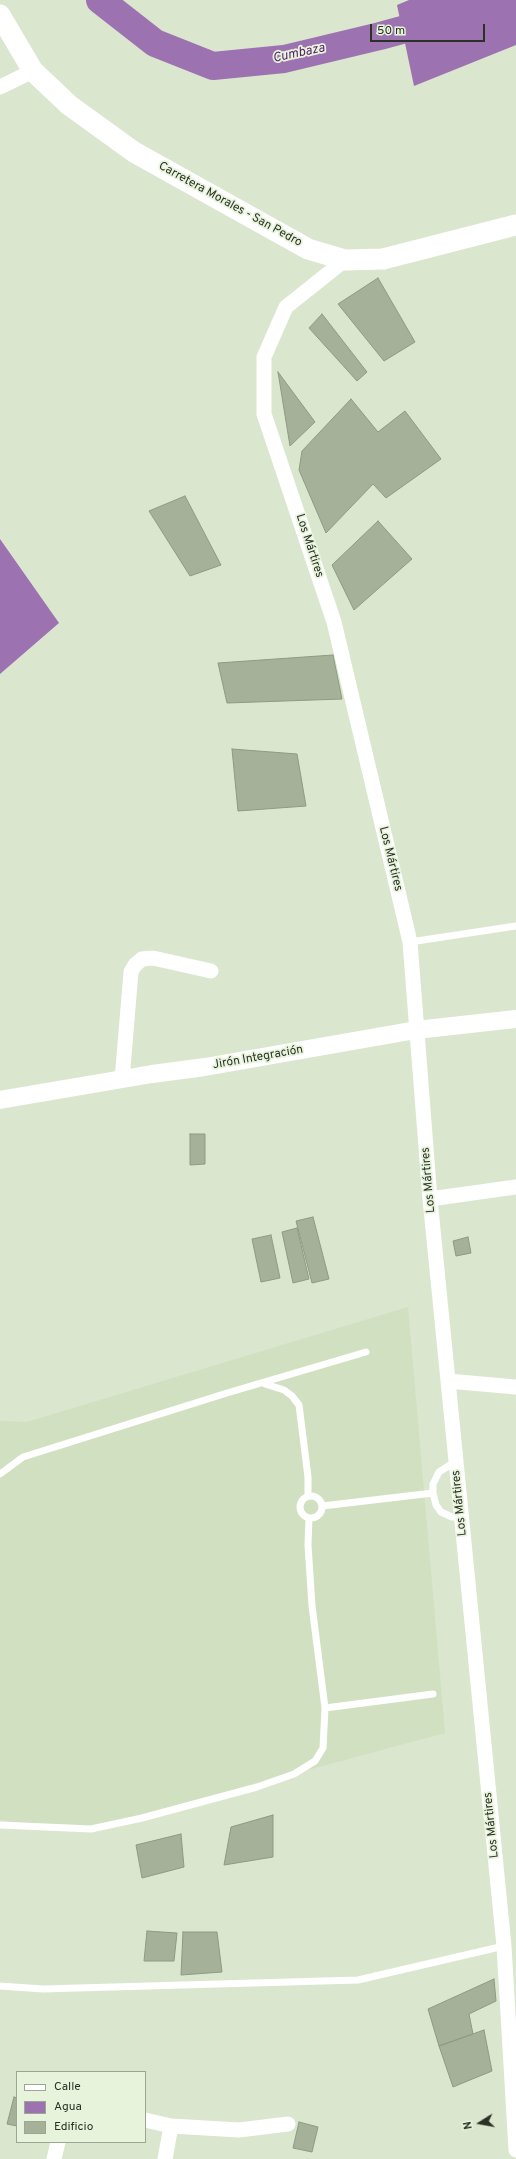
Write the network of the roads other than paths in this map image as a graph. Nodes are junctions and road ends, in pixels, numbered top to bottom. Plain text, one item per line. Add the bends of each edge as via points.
1 (0, 15) edge
2 (33, 71) junction
3 (0, 87) edge
4 (516, 225) edge
5 (345, 260) junction
6 (516, 926) edge
7 (410, 942) junction
8 (211, 971) dead end
9 (516, 1018) edge
10 (416, 1030) junction
11 (122, 1080) junction
12 (0, 1100) edge
13 (516, 1187) edge
14 (430, 1199) junction
15 (366, 1352) dead end
16 (448, 1381) junction
17 (262, 1383) junction
18 (516, 1387) edge
19 (456, 1465) junction
20 (0, 1474) edge
21 (433, 1493) junction
22 (308, 1496) junction
23 (322, 1506) junction
24 (309, 1518) junction
25 (461, 1518) junction
26 (433, 1694) dead end
27 (325, 1708) junction
28 (0, 1826) edge
29 (504, 1946) junction
30 (0, 1986) edge
31 (146, 2120) edge
32 (288, 2124) dead end
33 (171, 2126) junction
34 (58, 2143) edge
35 (516, 2150) edge
36 (54, 2159) edge
37 (165, 2159) edge

1 - 2 main road, Carretera Morales - San Pedro
2 - 3 street
2 - 5 main road, Carretera Morales - San Pedro via 68,105 134,152 308,249
4 - 5 main road, Carretera Morales - San Pedro via 382,259
5 - 7 street, Los Mártires via 286,307 264,357 264,414 334,622
6 - 7 lane
7 - 10 street, Los Mártires
8 - 11 street via 153,958 142,959 135,965 131,972
9 - 10 street, Jirón Integración
10 - 11 street, Jirón Integración
10 - 14 street, Los Mártires
11 - 12 street, Jirón Integración
13 - 14 street
14 - 16 street, Los Mártires
15 - 17 lane
16 - 18 street
16 - 19 street, Los Mártires
17 - 20 lane via 23,1457
17 - 22 lane via 284,1390 299,1405
19 - 21 lane via 439,1472 433,1484
19 - 25 street, Los Mártires
21 - 23 lane
21 - 25 lane via 441,1512
22 - 23 lane via 317,1498
22 - 24 lane via 304,1498 300,1507 301,1512
23 - 24 lane via 318,1515
24 - 27 lane via 312,1606
25 - 29 street, Los Mártires
26 - 27 lane
27 - 28 lane via 324,1740 320,1755 309,1767 294,1774 142,1818 92,1829
29 - 30 lane via 358,1980 42,1989
29 - 35 street, Los Mártires
31 - 33 street
32 - 33 street via 239,2130
33 - 37 street
34 - 36 street

